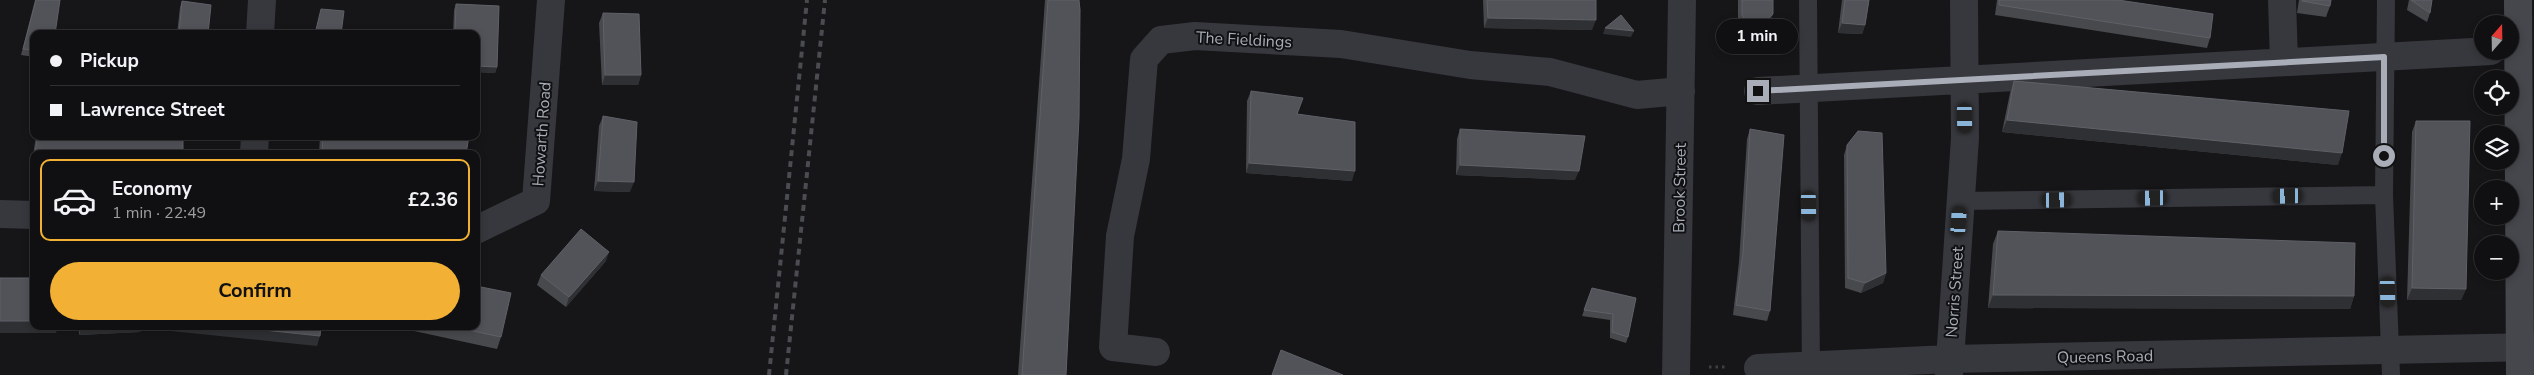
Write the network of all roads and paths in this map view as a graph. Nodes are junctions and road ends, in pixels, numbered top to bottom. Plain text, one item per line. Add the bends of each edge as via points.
1 (262, 0) edge
2 (551, 0) edge
3 (1682, 0) edge
4 (1808, 0) edge
5 (1964, 0) edge
6 (2282, 0) edge
7 (2386, 0) edge
8 (2518, 0) edge
9 (2517, 15) edge
10 (260, 30) edge
11 (2474, 52) edge
12 (2384, 57) junction
13 (2514, 60) edge
14 (2284, 62) junction
15 (1964, 78) junction
16 (1808, 87) junction
17 (1681, 90) junction
18 (1758, 91) dead end
19 (2384, 195) junction
20 (1960, 201) junction
21 (0, 214) edge
22 (30, 215) edge
23 (480, 228) edge
24 (2527, 347) edge
25 (1156, 352) dead end
26 (2391, 362) edge
27 (1949, 367) edge
28 (1758, 368) joint
29 (1811, 370) edge
30 (1676, 371) edge
31 (2520, 375) edge

1 - 10 street
2 - 23 street, Howarth Road via 536,201
3 - 17 street, Brook Street
4 - 16 lane
5 - 15 street, Norris Street
6 - 14 street
7 - 12 lane
8 - 9 street
11 - 12 street
12 - 14 street
12 - 19 lane
13 - 24 street
14 - 15 street
15 - 16 street
15 - 20 street, Norris Street via 1965,138
16 - 18 street
16 - 29 lane
17 - 25 street, The Fieldings via 1637,95 1550,72 1470,65 1341,44 1195,36 1161,40 1144,59 1136,159 1120,236 1113,347
17 - 30 street, Brook Street
19 - 20 lane
19 - 26 lane
20 - 27 street, Norris Street
21 - 22 street
24 - 26 street, Queens Road
24 - 31 street
26 - 27 street, Queens Road
27 - 29 street, Queens Road
28 - 29 street, Queens Road
28 - 30 path

